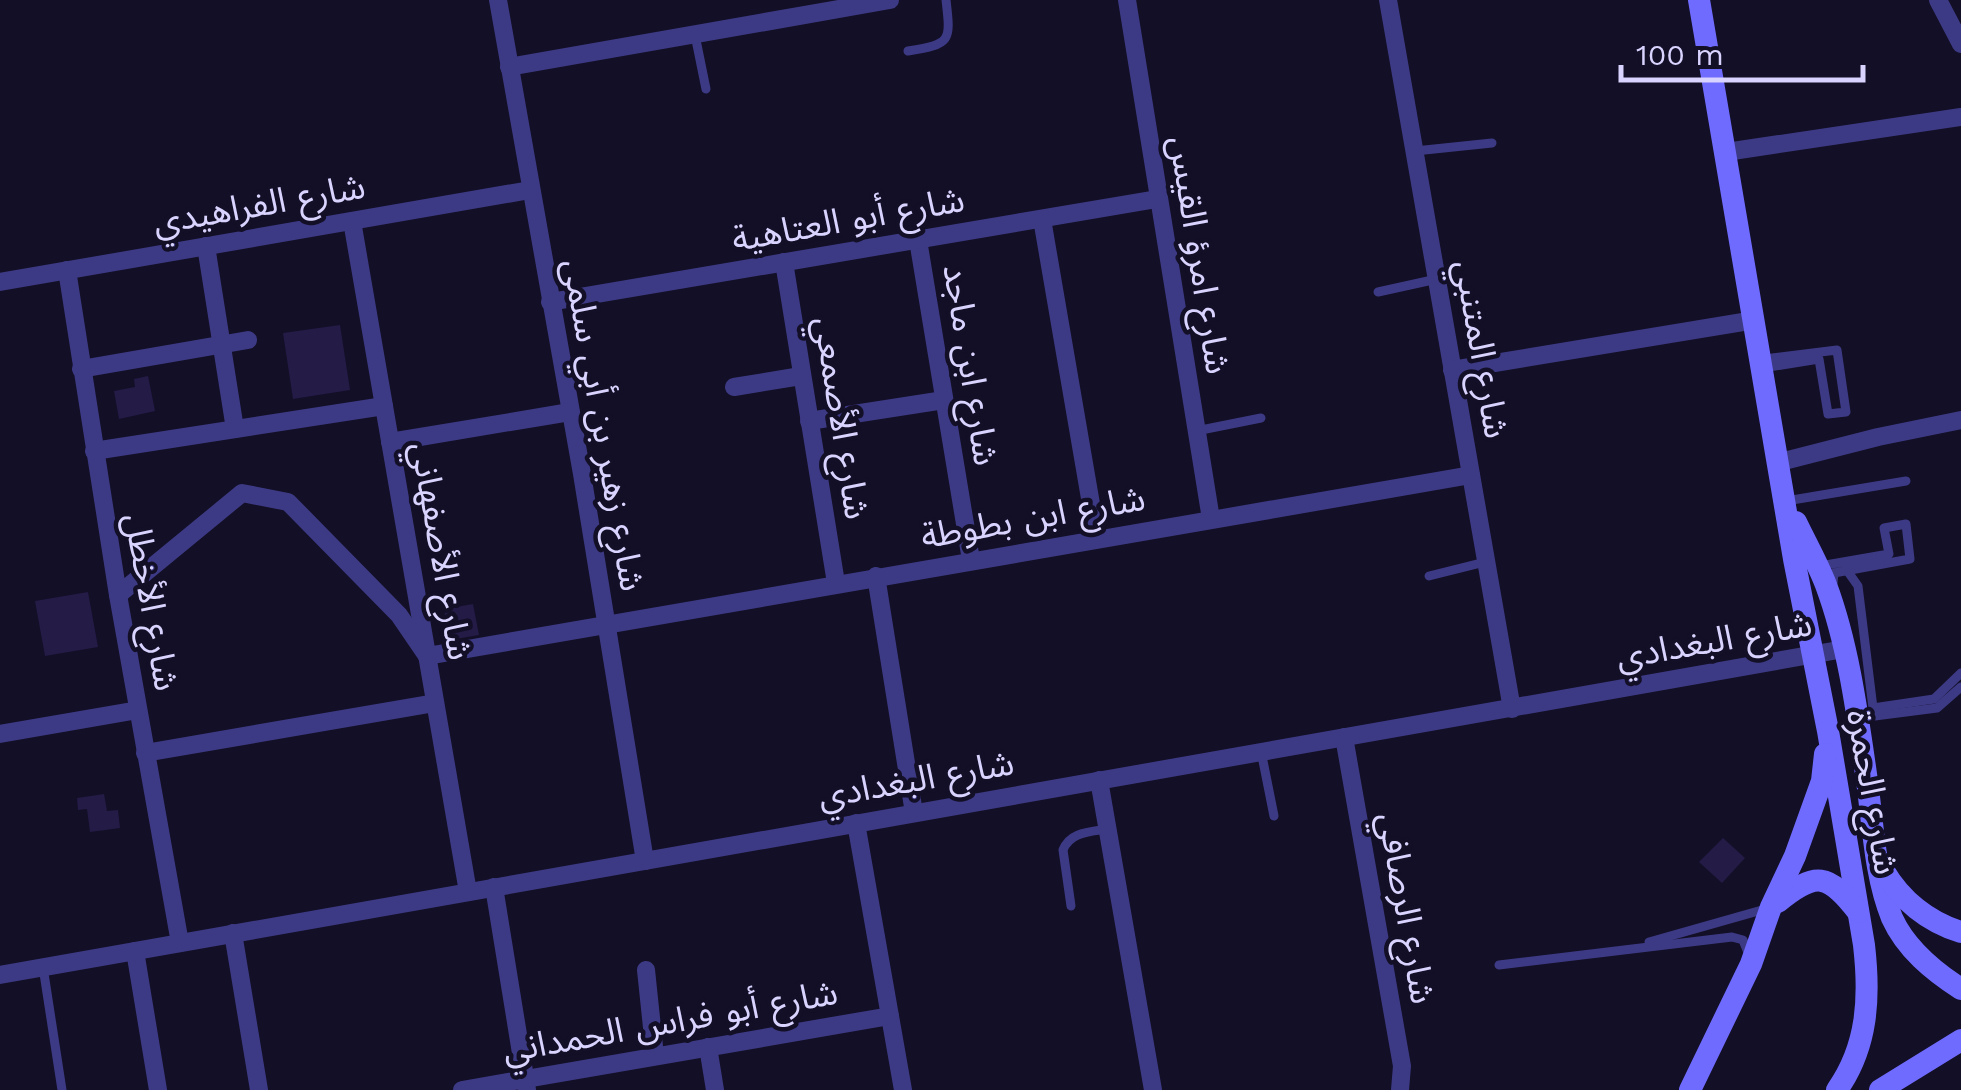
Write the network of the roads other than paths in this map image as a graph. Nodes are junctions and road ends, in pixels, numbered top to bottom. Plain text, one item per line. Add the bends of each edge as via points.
1 (498, 0) edge
2 (890, 0) edge
3 (946, 0) edge
4 (1127, 0) edge
5 (1388, 0) edge
6 (1699, 0) edge
7 (1938, 0) edge
8 (864, 2) edge
9 (695, 34) junction
10 (1961, 44) edge
11 (908, 51) dead end
12 (510, 67) junction
13 (706, 89) dead end
14 (1961, 117) edge
15 (1492, 143) dead end
16 (1414, 152) junction
17 (1726, 152) junction
18 (530, 190) junction
19 (1157, 200) junction
20 (1042, 219) junction
21 (352, 221) junction
22 (918, 240) junction
23 (206, 246) junction
24 (784, 262) junction
25 (66, 270) junction
26 (1436, 280) junction
27 (0, 282) edge
28 (1378, 292) dead end
29 (550, 302) junction
30 (1755, 320) junction
31 (248, 340) dead end
32 (221, 344) junction
33 (1762, 363) junction
34 (82, 368) junction
35 (1452, 370) junction
36 (801, 376) junction
37 (734, 387) dead end
38 (944, 400) junction
39 (384, 406) junction
40 (570, 412) junction
41 (1261, 418) dead end
42 (1961, 420) edge
43 (809, 421) junction
44 (235, 429) junction
45 (1196, 431) junction
46 (390, 442) junction
47 (94, 451) junction
48 (1780, 462) junction
49 (1471, 475) junction
50 (1906, 481) dead end
51 (1786, 502) junction
52 (1210, 519) junction
53 (1097, 538) junction
54 (971, 560) junction
55 (1486, 562) junction
56 (1835, 567) junction
57 (876, 576) junction
58 (1429, 576) dead end
59 (836, 583) junction
60 (118, 594) junction
61 (606, 622) junction
62 (1844, 649) junction
63 (427, 656) junction
64 (1813, 656) junction
65 (1961, 673) edge
66 (1961, 687) edge
67 (435, 704) junction
68 (138, 710) junction
69 (1512, 710) junction
70 (1867, 721) junction
71 (1828, 731) junction
72 (0, 734) edge
73 (1344, 737) junction
74 (1262, 751) junction
75 (145, 754) junction
76 (1098, 780) junction
77 (914, 813) junction
78 (1274, 816) dead end
79 (856, 823) junction
80 (1107, 829) junction
81 (645, 860) junction
82 (1879, 862) junction
83 (494, 887) junction
84 (468, 892) junction
85 (1070, 906) dead end
86 (1771, 907) junction
87 (1858, 912) junction
88 (1961, 932) edge
89 (233, 933) junction
90 (180, 943) junction
91 (1623, 949) junction
92 (136, 951) junction
93 (1751, 964) junction
94 (1499, 965) dead end
95 (43, 967) junction
96 (646, 970) dead end
97 (0, 975) edge
98 (1961, 989) edge
99 (890, 1016) junction
100 (1961, 1040) edge
101 (708, 1047) junction
102 (656, 1056) junction
103 (526, 1084) edge
104 (62, 1090) edge
105 (158, 1090) edge
106 (260, 1090) edge
107 (462, 1090) edge
108 (716, 1090) edge
109 (903, 1090) edge
110 (1152, 1090) edge
111 (1400, 1090) edge
112 (1690, 1090) edge
113 (1837, 1090) edge
114 (1880, 1090) edge

1 - 12 street, شارع زهير بن أبي سلمى
2 - 8 street
3 - 11 lane via 946,42
4 - 19 street, شارع امرؤ القيس
5 - 16 street, شارع المتنبي
6 - 17 street, شارع الحمرة
7 - 10 street
8 - 9 street
9 - 12 street
9 - 13 lane
12 - 18 street, شارع زهير بن أبي سلمى
14 - 17 street
15 - 16 lane
16 - 26 street, شارع المتنبي
17 - 30 street, شارع الحمرة
18 - 21 street, شارع الفراهيدي
18 - 29 street, شارع زهير بن أبي سلمى
19 - 20 street, شارع أبو العتاهية
19 - 45 street, شارع امرؤ القيس
20 - 22 street, شارع أبو العتاهية
20 - 53 street
21 - 23 street, شارع الفراهيدي
21 - 39 street, شارع الأصفهاني
22 - 24 street, شارع أبو العتاهية
22 - 38 street, شارع ابن ماجد
23 - 25 street, شارع الفراهيدي
23 - 32 street
24 - 29 street, شارع أبو العتاهية
24 - 36 street, شارع الأصمعي
25 - 27 street, شارع الفراهيدي
25 - 34 street, شارع الأخطل
26 - 28 lane
26 - 35 street, شارع المتنبي
29 - 40 street, شارع زهير بن أبي سلمى
30 - 33 street, شارع الحمرة
30 - 35 street
31 - 32 street
32 - 34 street
32 - 44 street
33 - 33 lane via 1819,360 1828,414 1846,412 1837,350
33 - 48 street, شارع الحمرة
34 - 47 street, شارع الأخطل
35 - 49 street, شارع المتنبي
36 - 37 street
36 - 43 street, شارع الأصمعي
38 - 43 street
38 - 54 street, شارع ابن ماجد
39 - 44 street
39 - 46 street, شارع الأصفهاني
40 - 46 street
40 - 61 street, شارع زهير بن أبي سلمى
41 - 45 lane
42 - 48 street
43 - 59 street, شارع الأصمعي
44 - 47 street
45 - 52 street, شارع امرؤ القيس
46 - 63 street, شارع الأصفهاني
47 - 60 street, شارع الأخطل
48 - 51 street, شارع الحمرة
49 - 52 street, شارع ابن بطوطة
49 - 55 street, شارع المتنبي
50 - 51 lane
51 - 56 street, شارع الحمرة
51 - 64 street, شارع الحمرة
52 - 53 street, شارع ابن بطوطة
53 - 54 street, شارع ابن بطوطة
54 - 57 street, شارع ابن بطوطة
55 - 58 lane
55 - 69 street, شارع المتنبي
56 - 56 lane via 1910,559 1906,524 1884,528 1889,554
56 - 62 street, شارع الحمرة via 1832,604
56 - 70 lane via 1858,586
57 - 59 street, شارع ابن بطوطة
57 - 77 street
59 - 61 street, شارع ابن بطوطة
60 - 63 street via 242,492 288,502 399,615
60 - 68 street, شارع الأخطل
61 - 63 street, شارع ابن بطوطة
61 - 81 street, شارع زهير بن أبي سلمى
62 - 64 street, شارع البغدادي
62 - 70 street, شارع الحمرة
63 - 67 street, شارع الأصفهاني
64 - 69 street, شارع البغدادي
64 - 71 street, شارع الحمرة
65 - 70 lane via 1934,699
66 - 70 lane via 1937,708
67 - 75 street
67 - 84 street, شارع الأصفهاني
68 - 72 street
68 - 75 street, شارع الأخطل
69 - 73 street, شارع البغدادي
70 - 82 street, شارع الحمرة
71 - 86 street via 1818,795
71 - 87 street, شارع الحمرة
73 - 74 street, شارع البغدادي
73 - 111 street, شارع الرصافي via 1402,1066
74 - 76 street, شارع البغدادي
74 - 78 lane
75 - 90 street, شارع الأخطل
76 - 77 street, شارع البغدادي
76 - 80 street
77 - 79 street, شارع البغدادي
79 - 81 street, شارع البغدادي
79 - 99 street
80 - 85 lane via 1078,834 1065,844
80 - 110 street
81 - 83 street, شارع البغدادي
82 - 88 street via 1917,910
82 - 98 street, شارع الحمرة via 1892,919 1909,946
83 - 84 street, شارع البغدادي
83 - 103 street
84 - 89 street, شارع البغدادي
86 - 87 street via 1816,878 1844,893
86 - 91 lane
86 - 93 street
87 - 113 street, شارع الحمرة via 1866,1017
89 - 90 street, شارع البغدادي
89 - 106 street
90 - 92 street, شارع البغدادي
91 - 93 lane via 1732,937 1743,940
91 - 94 lane
92 - 95 street, شارع البغدادي
92 - 105 street
93 - 112 street
95 - 97 street, شارع البغدادي
95 - 104 lane
96 - 102 street
99 - 101 street, شارع أبو فراس الحمداني
99 - 109 street
100 - 114 street
101 - 102 street, شارع أبو فراس الحمداني
101 - 108 street
102 - 103 street, شارع أبو فراس الحمداني
103 - 107 street, شارع أبو فراس الحمداني

